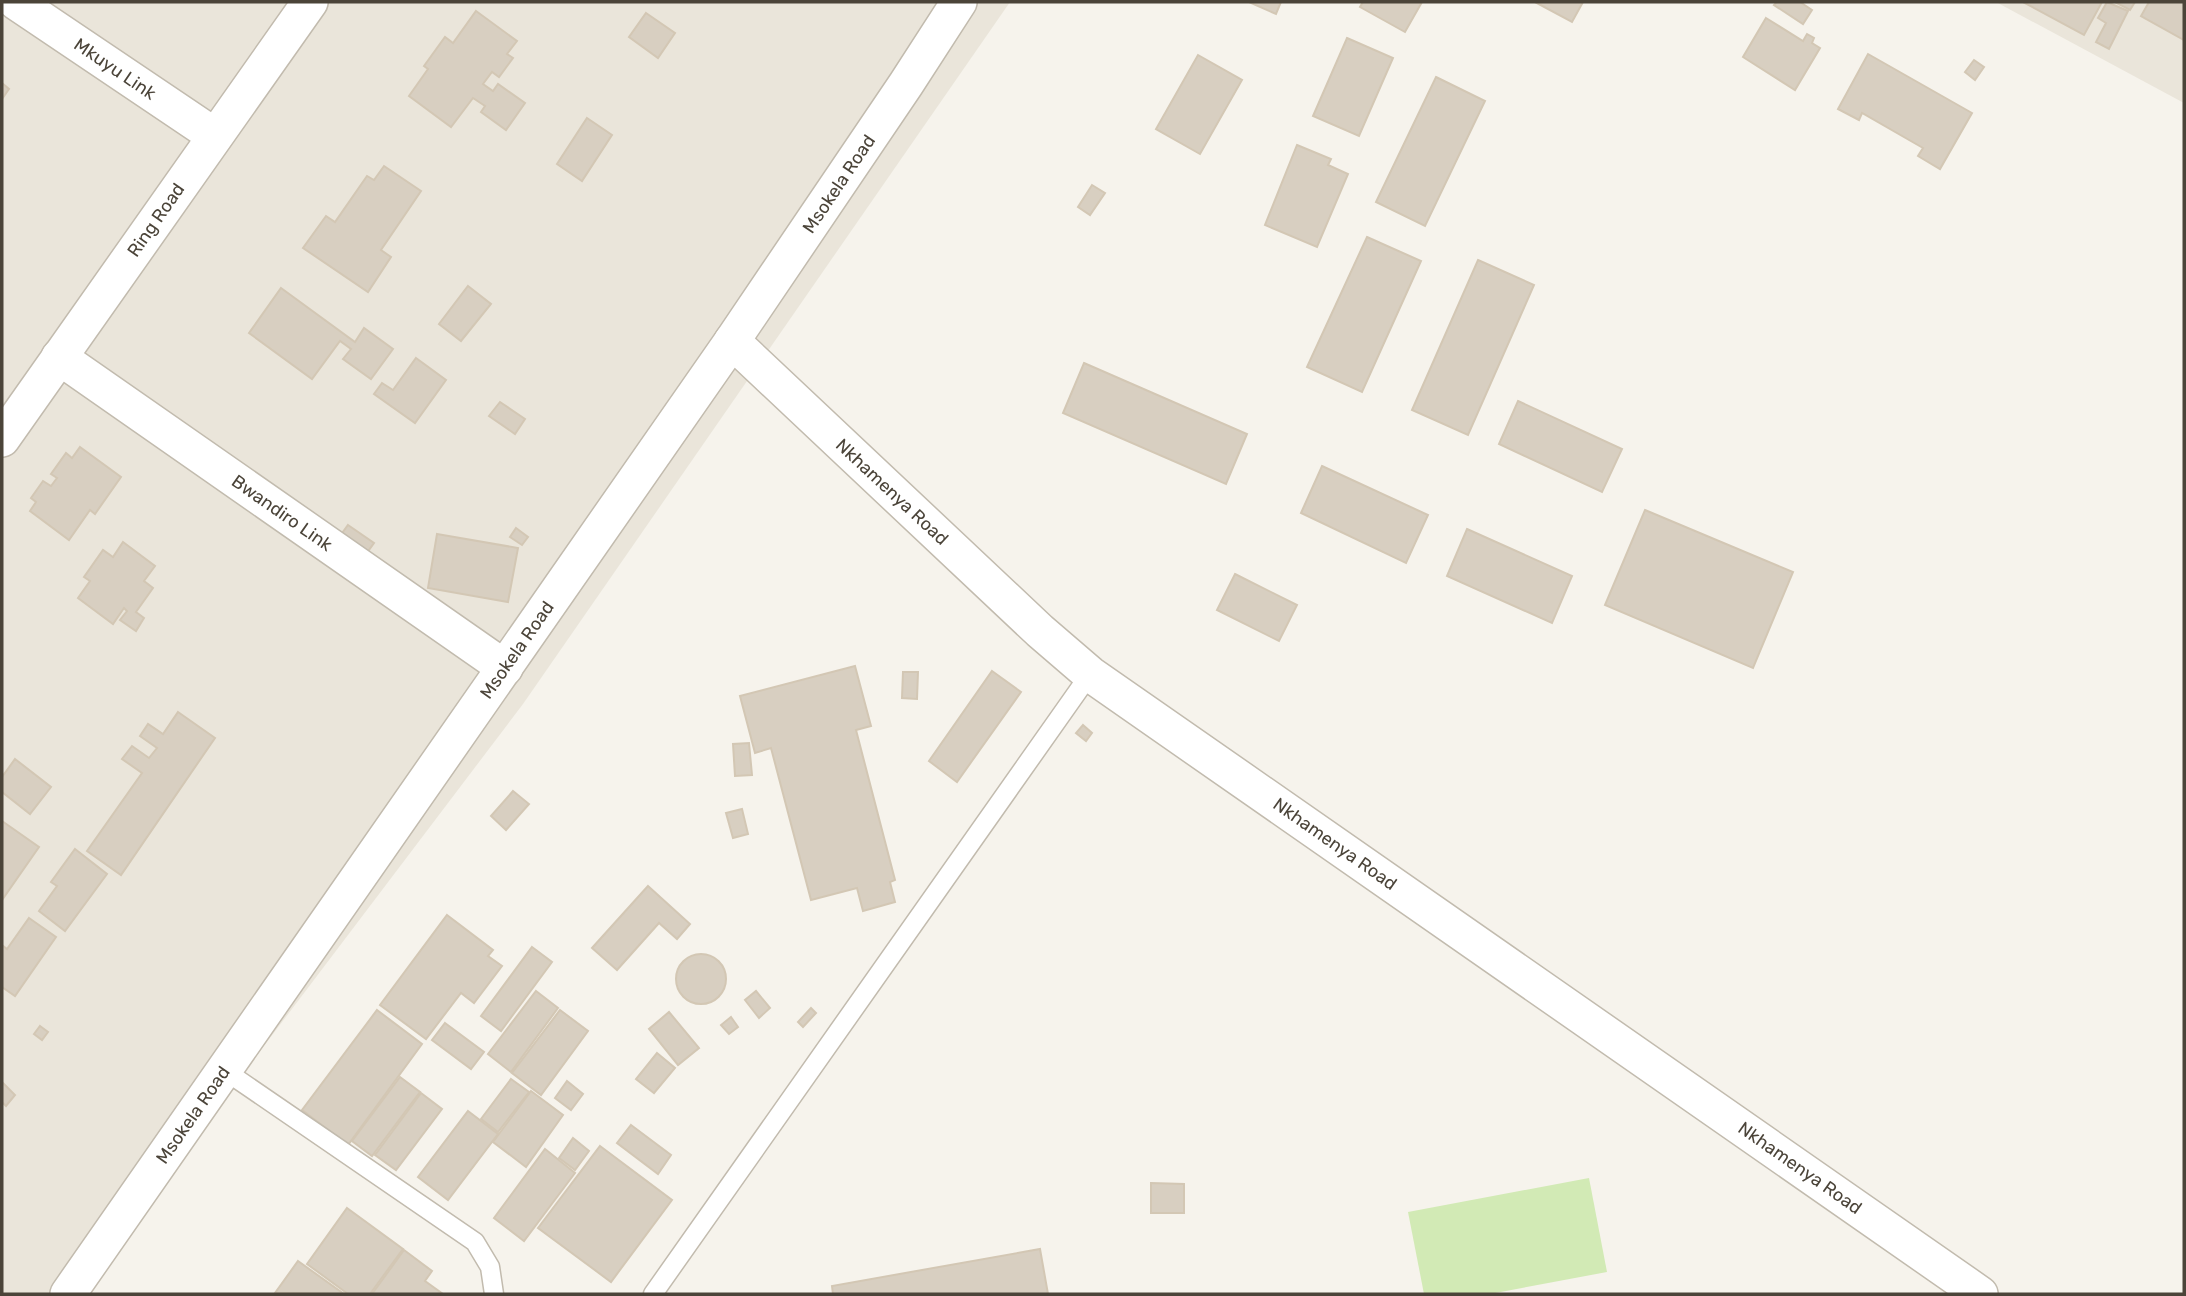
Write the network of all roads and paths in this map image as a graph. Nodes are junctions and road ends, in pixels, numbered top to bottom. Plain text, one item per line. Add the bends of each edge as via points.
1 (16, 2) edge
2 (310, 2) edge
3 (959, 2) edge
4 (215, 136) junction
5 (732, 341) junction
6 (59, 357) junction
7 (2, 439) edge
8 (505, 668) junction
9 (1090, 674) junction
10 (224, 1070) junction
11 (68, 1294) edge
12 (494, 1294) edge
13 (653, 1294) edge
14 (1980, 1294) edge

1 - 4 street, Mkuyu Link
2 - 4 street, Ring Road
3 - 5 street, Msokela Road
4 - 6 street, Ring Road
5 - 8 street, Msokela Road
5 - 9 street, Nkhamenya Road
6 - 7 street, Ring Road
6 - 8 street, Bwandiro Link
8 - 10 street, Msokela Road
9 - 13 lane
9 - 14 street, Nkhamenya Road
10 - 11 street, Msokela Road
10 - 12 lane via 475,1242 491,1267

